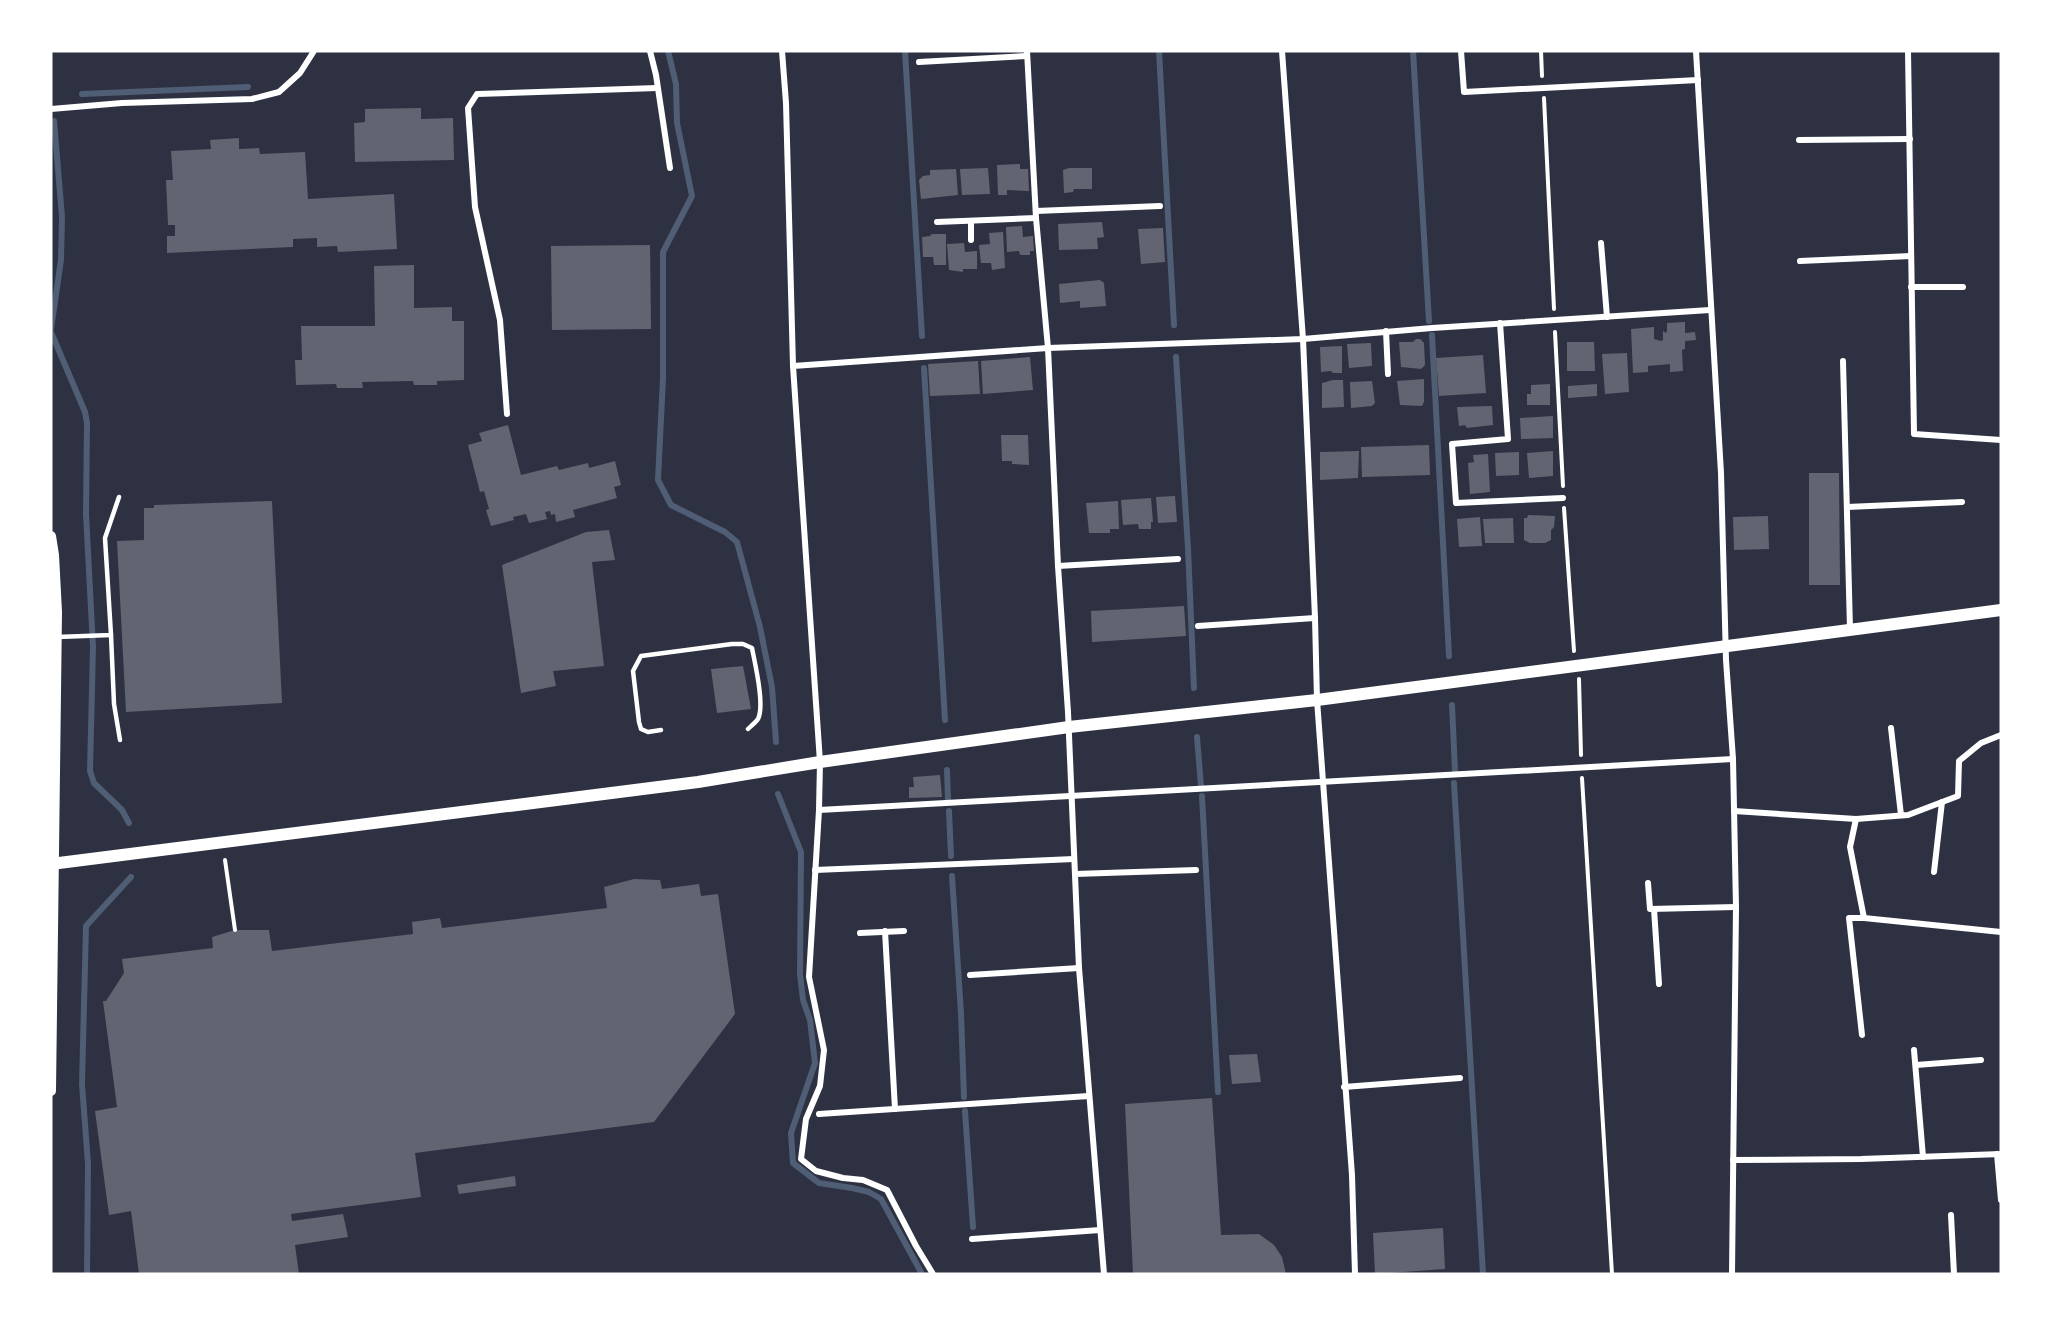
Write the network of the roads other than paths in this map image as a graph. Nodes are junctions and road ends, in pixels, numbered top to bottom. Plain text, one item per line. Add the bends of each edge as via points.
1 (314, 51) edge
2 (650, 51) edge
3 (782, 51) edge
4 (1282, 51) edge
5 (1461, 51) edge
6 (1696, 51) edge
7 (1908, 51) edge
8 (1027, 53) edge
9 (918, 62) dead end
10 (1698, 80) junction
11 (657, 88) junction
12 (51, 109) edge
13 (1799, 140) dead end
14 (1910, 140) junction
15 (670, 168) dead end
16 (1160, 206) dead end
17 (1036, 215) junction
18 (971, 220) junction
19 (937, 222) dead end
20 (971, 240) dead end
21 (1601, 243) dead end
22 (1911, 256) junction
23 (1800, 261) dead end
24 (1911, 287) junction
25 (1963, 287) dead end
26 (1710, 310) junction
27 (1607, 317) junction
28 (1500, 323) junction
29 (1386, 331) junction
30 (1303, 339) junction
31 (1048, 348) junction
32 (1844, 361) dead end
33 (793, 366) junction
34 (1388, 374) dead end
35 (507, 414) dead end
36 (2001, 440) edge
37 (119, 497) dead end
38 (1563, 498) road end
39 (1962, 502) dead end
40 (1847, 507) junction
41 (51, 536) edge
42 (1178, 559) dead end
43 (1058, 566) junction
44 (2001, 610) edge
45 (1315, 618) junction
46 (1198, 626) dead end
47 (1850, 629) junction
48 (111, 635) junction
49 (57, 637) junction
50 (1726, 646) junction
51 (1317, 700) junction
52 (1069, 727) junction
53 (1892, 728) dead end
54 (748, 729) dead end
55 (661, 730) dead end
56 (2001, 735) edge
57 (120, 740) dead end
58 (1733, 759) junction
59 (820, 762) junction
60 (1323, 782) junction
61 (1071, 796) junction
62 (1942, 802) junction
63 (819, 810) junction
64 (1734, 811) junction
65 (1901, 815) junction
66 (1856, 819) junction
67 (1074, 859) junction
68 (53, 864) edge
69 (815, 870) junction
70 (1196, 870) dead end
71 (1934, 872) dead end
72 (1075, 874) junction
73 (1648, 884) dead end
74 (1736, 907) junction
75 (1654, 909) junction
76 (1864, 918) junction
77 (904, 930) dead end
78 (885, 932) junction
79 (2001, 932) edge
80 (860, 933) dead end
81 (1079, 968) junction
82 (970, 975) dead end
83 (1659, 984) dead end
84 (1862, 1035) dead end
85 (1914, 1050) dead end
86 (1981, 1060) dead end
87 (1916, 1065) junction
88 (1460, 1078) dead end
89 (1344, 1088) junction
90 (51, 1091) edge
91 (1089, 1096) junction
92 (895, 1109) junction
93 (819, 1114) dead end
94 (1999, 1154) edge
95 (1923, 1157) junction
96 (1733, 1160) junction
97 (2001, 1200) edge
98 (1951, 1215) dead end
99 (1100, 1230) junction
100 (972, 1239) dead end
101 (933, 1274) edge
102 (1104, 1274) edge
103 (1355, 1274) edge
104 (1732, 1274) edge
105 (1954, 1274) edge

1 - 12 street via 300,73 279,92 252,99
2 - 11 street
3 - 33 street
4 - 30 street
5 - 10 street via 1464,92
6 - 10 street
7 - 14 street
8 - 9 street
8 - 17 street
10 - 26 street
11 - 15 street
11 - 35 street via 477,94 468,108 475,207 500,320
13 - 14 street
14 - 22 street
16 - 17 street
17 - 18 street
17 - 31 street
18 - 19 street
18 - 20 street
21 - 27 street
22 - 23 street
22 - 24 street
24 - 25 street
24 - 36 street via 1914,434
26 - 27 street
26 - 50 street via 1721,473
27 - 28 street
28 - 29 street
28 - 38 street via 1508,439 1452,444 1456,503
29 - 30 street
29 - 34 street
30 - 31 street
30 - 45 street
31 - 33 street
31 - 43 street
32 - 40 street
33 - 59 street
37 - 48 lane via 105,538
39 - 40 street
40 - 47 street
41 - 49 street
42 - 43 street
43 - 52 street
44 - 47 main road
45 - 46 street
45 - 51 street
47 - 50 main road
48 - 49 lane
48 - 57 lane
49 - 68 street
50 - 51 main road
50 - 58 street
51 - 52 main road
51 - 60 street
52 - 59 main road
52 - 61 street
53 - 65 street
54 - 55 lane via 758,718 760,705 752,648 732,644 641,656 633,671 639,722 641,729 648,732
56 - 62 street via 1982,743 1959,761 1958,796
58 - 60 street
58 - 64 street
59 - 63 street
59 - 68 main road via 694,783
60 - 61 street
60 - 89 street
61 - 63 street
61 - 67 street
62 - 65 street
62 - 71 street
63 - 69 street
64 - 66 street
64 - 74 street
65 - 66 street
66 - 76 street via 1850,847
67 - 69 street
67 - 72 street
68 - 90 street
69 - 101 street via 809,976 824,1050 820,1086 806,1119 801,1159 816,1171 863,1180 887,1190
70 - 72 street
72 - 81 street
73 - 75 street via 1650,909
74 - 75 street
74 - 96 street
75 - 83 street
76 - 79 street
76 - 84 street via 1849,918
77 - 78 street
78 - 80 street
78 - 92 street
81 - 82 street
81 - 91 street
85 - 87 street
86 - 87 street
87 - 95 street
88 - 89 street
89 - 103 street
91 - 92 street
91 - 99 street
92 - 93 street
94 - 95 street
94 - 97 street
95 - 96 street
96 - 104 street
98 - 105 street
99 - 100 street
99 - 102 street

